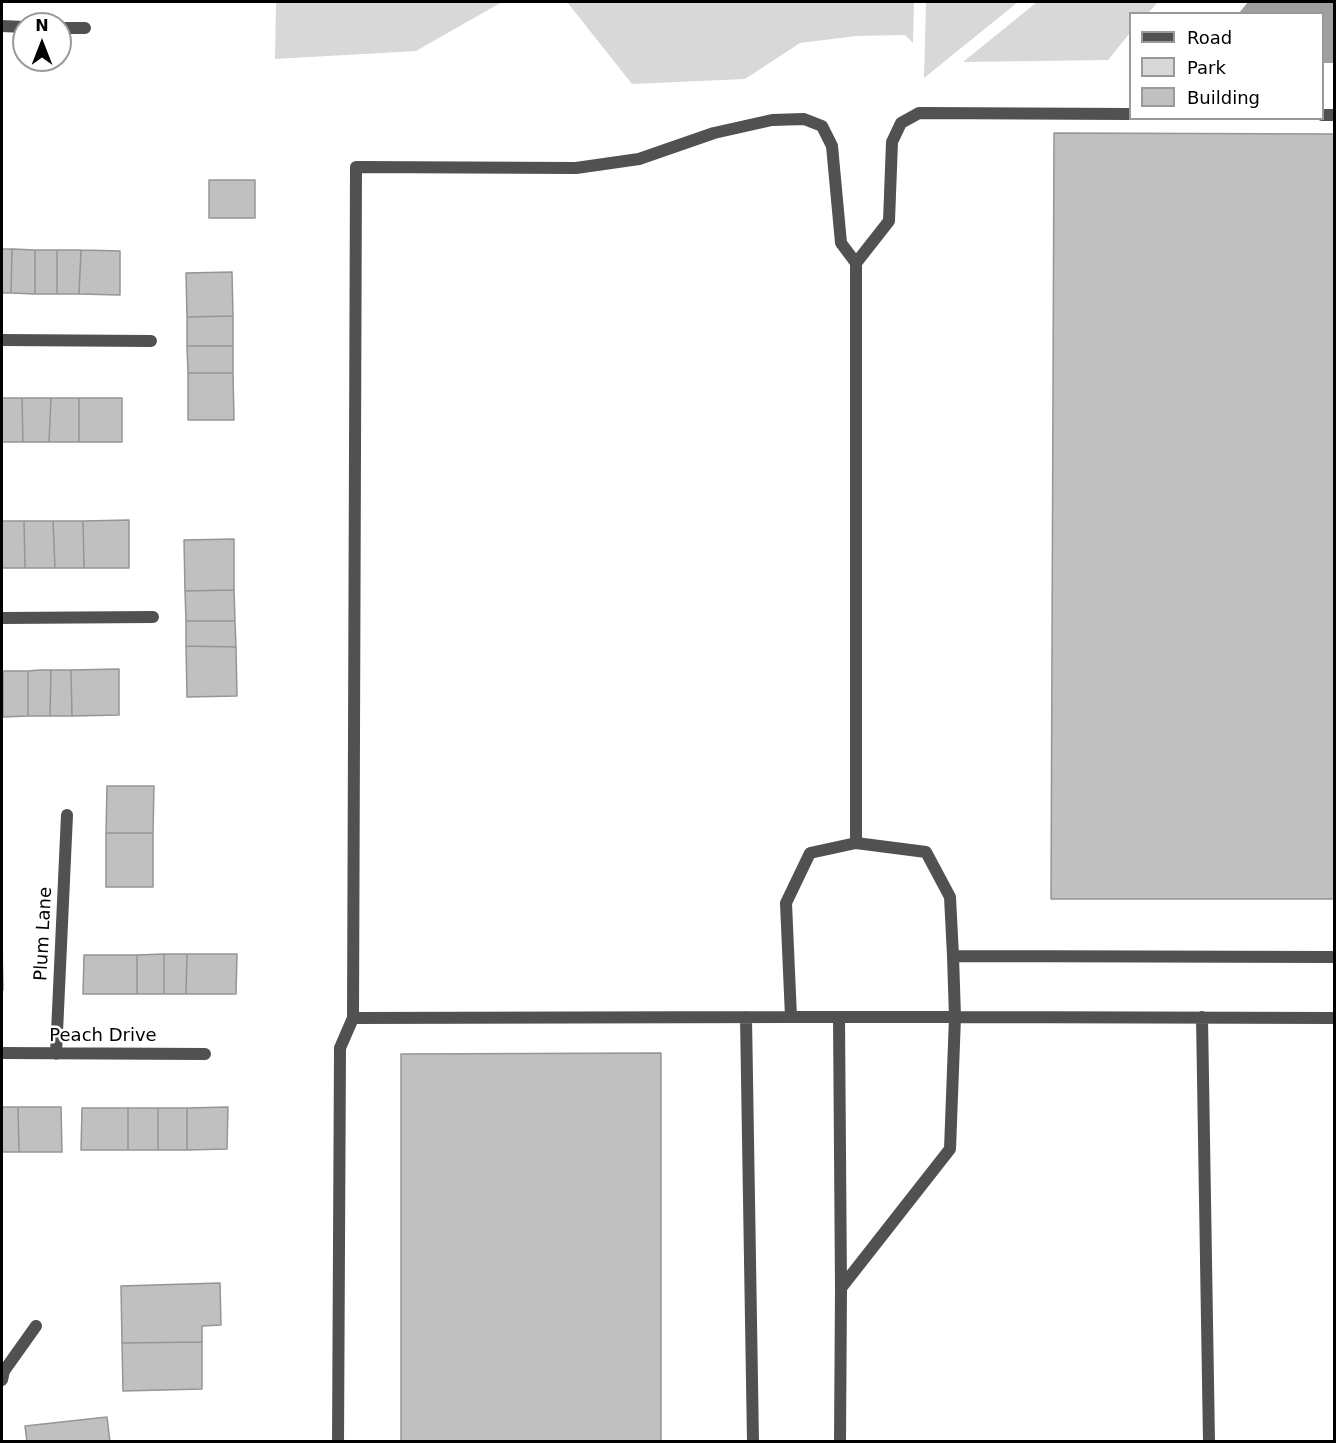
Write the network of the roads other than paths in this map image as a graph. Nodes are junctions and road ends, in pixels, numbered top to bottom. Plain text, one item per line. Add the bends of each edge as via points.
1 (72, 28) edge
2 (85, 28) dead end
3 (1129, 114) edge
4 (856, 263) junction
5 (2, 340) edge
6 (151, 341) dead end
7 (153, 617) dead end
8 (2, 618) edge
9 (67, 816) dead end
10 (856, 843) junction
11 (953, 956) junction
12 (1335, 957) edge
13 (746, 1017) junction
14 (791, 1017) junction
15 (839, 1017) junction
16 (954, 1017) junction
17 (1202, 1017) junction
18 (353, 1018) junction
19 (1335, 1018) edge
20 (2, 1053) edge
21 (56, 1054) junction
22 (205, 1054) dead end
23 (841, 1288) junction
24 (36, 1326) dead end
25 (2, 1380) edge
26 (338, 1442) edge
27 (753, 1442) edge
28 (840, 1442) edge
29 (1209, 1442) edge

1 - 2 street
3 - 4 street via 919,113 902,123 892,142 889,221
4 - 10 street
4 - 18 street via 841,243 832,146 822,126 804,119 772,120 714,133 639,159 576,168 356,167
5 - 6 street
7 - 8 street
9 - 21 street, Plum Lane
10 - 11 street via 926,852 950,897
10 - 14 street via 810,853 786,903
11 - 12 street
11 - 16 street
13 - 14 street
13 - 18 street
13 - 27 street
14 - 15 street
15 - 16 street
15 - 23 street
16 - 17 street
16 - 23 street via 950,1149
17 - 19 street
17 - 29 street
18 - 26 street via 340,1048
20 - 21 street, Peach Drive
21 - 22 street, Peach Drive
23 - 28 street
24 - 25 street via 4,1371

